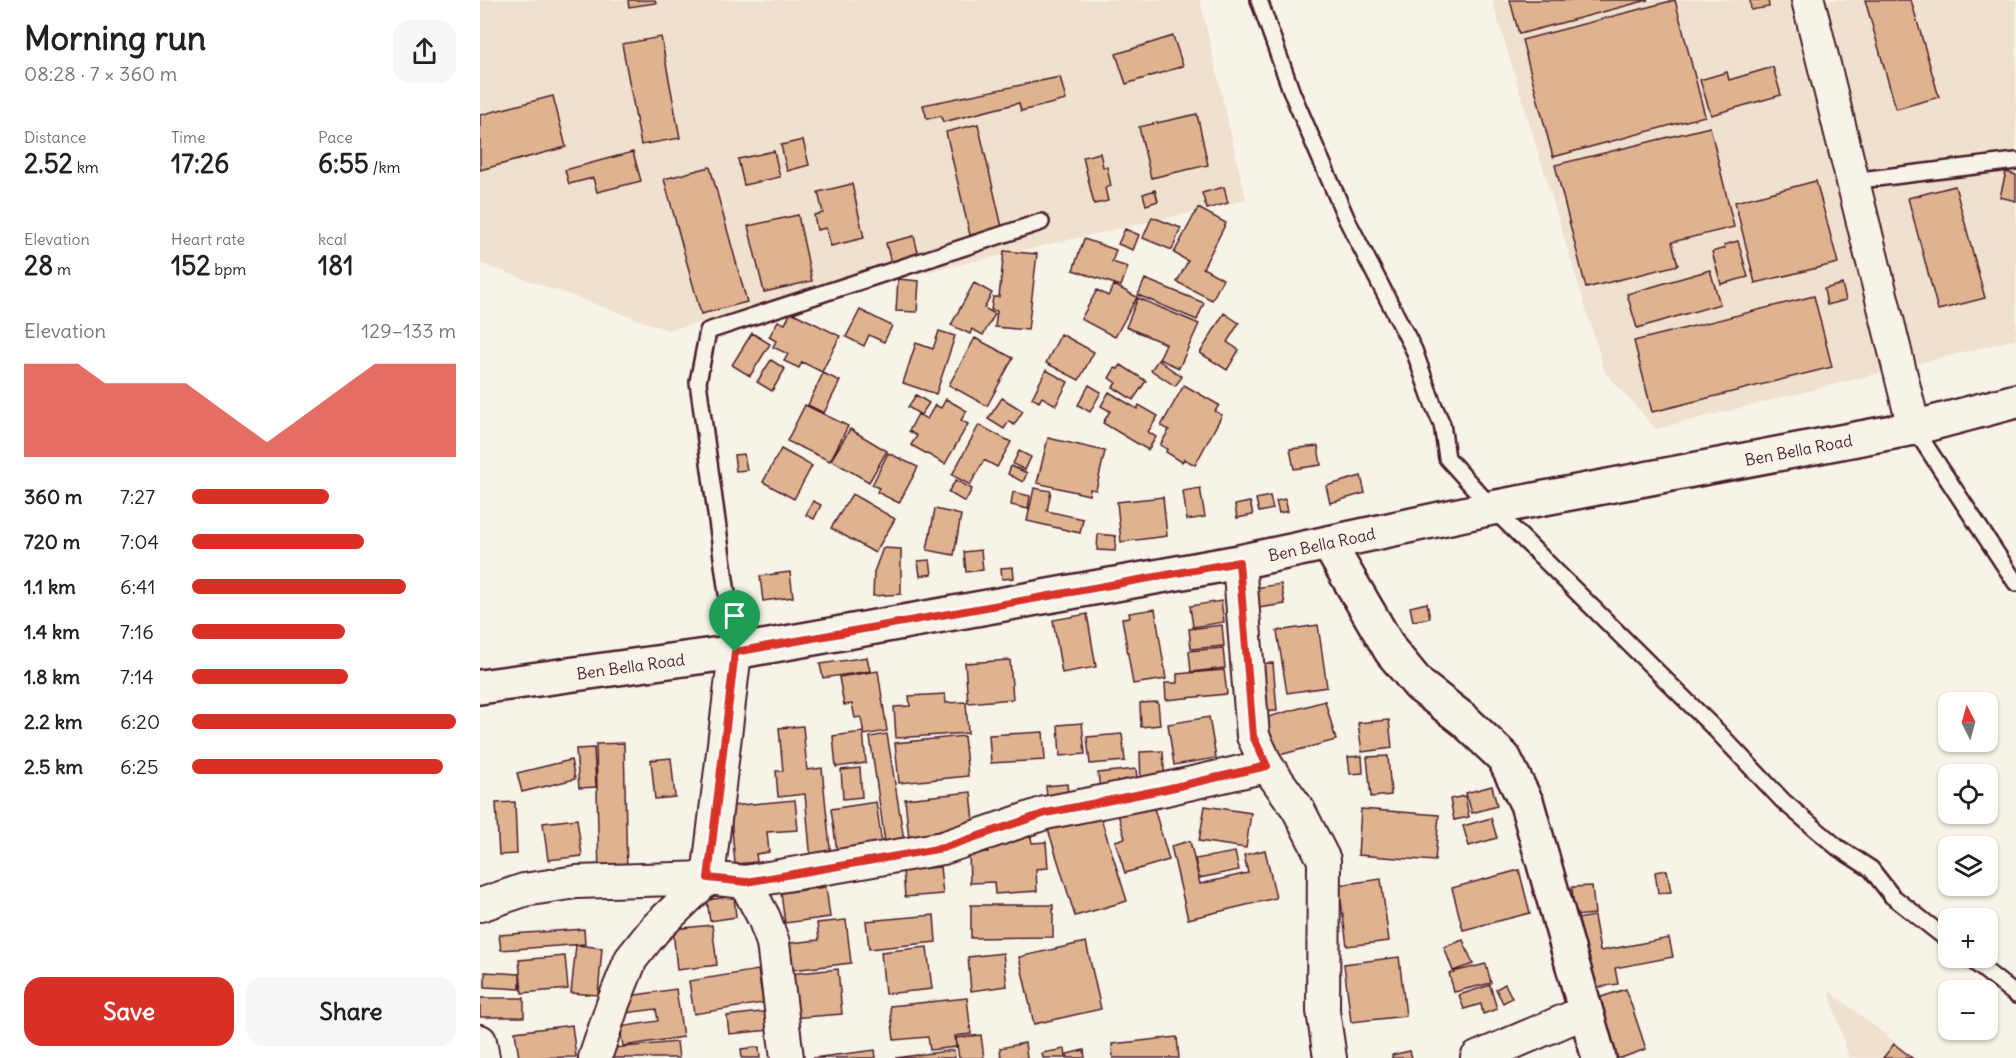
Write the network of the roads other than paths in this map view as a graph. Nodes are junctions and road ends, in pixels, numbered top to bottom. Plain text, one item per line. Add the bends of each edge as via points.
1 (1259, 0) edge
2 (1808, 0) edge
3 (2016, 161) edge
4 (1852, 181) junction
5 (1041, 222) dead end
6 (2016, 401) edge
7 (1914, 428) junction
8 (1492, 508) junction
9 (1328, 543) junction
10 (1239, 562) junction
11 (2016, 584) edge
12 (735, 652) junction
13 (480, 687) edge
14 (1267, 766) junction
15 (708, 878) junction
16 (746, 882) junction
17 (480, 905) edge
18 (1938, 932) edge
19 (1982, 968) edge
20 (2016, 995) edge
21 (1585, 1012) junction
22 (480, 1041) edge
23 (483, 1058) edge
24 (595, 1058) edge
25 (787, 1058) edge
26 (1330, 1058) edge
27 (1477, 1058) edge
28 (1599, 1058) edge

1 - 8 lane via 1292,93 1342,210 1414,350 1442,424 1447,458
2 - 4 street
3 - 4 lane
4 - 7 street
5 - 12 lane via 708,331 698,382
6 - 7 main road, Ben Bella Road
7 - 8 main road, Ben Bella Road
7 - 11 lane
8 - 9 main road, Ben Bella Road
8 - 18 lane via 1783,801 1837,847 1871,869 1892,896
9 - 10 main road, Ben Bella Road
9 - 21 main road via 1391,651 1419,685 1504,758 1527,804
10 - 12 main road, Ben Bella Road
10 - 14 street via 1253,736
12 - 13 main road, Ben Bella Road
12 - 15 street
14 - 16 street via 1046,813 943,848
14 - 26 street via 1299,808 1324,860 1323,1011
15 - 16 street
15 - 17 street via 576,882 524,890
15 - 24 street via 655,928 631,959
16 - 25 street via 773,943
19 - 20 lane
21 - 27 street
21 - 28 main road
22 - 23 street

